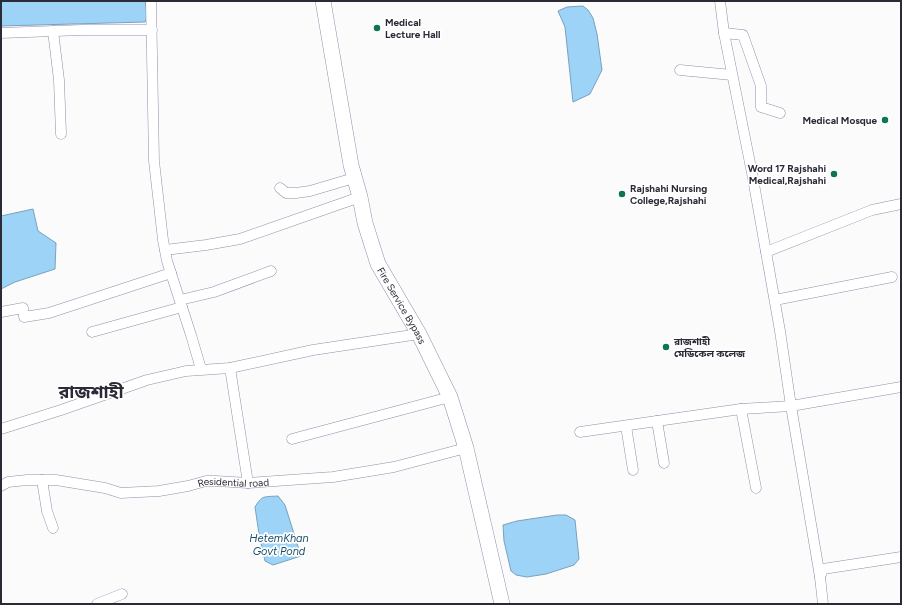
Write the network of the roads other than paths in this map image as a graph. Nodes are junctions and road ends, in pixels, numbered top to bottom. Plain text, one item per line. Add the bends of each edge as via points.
1 (151, 1) edge
2 (323, 1) edge
3 (720, 1) edge
4 (152, 30) junction
5 (53, 31) junction
6 (1, 33) edge
7 (724, 33) junction
8 (680, 70) dead end
9 (732, 75) junction
10 (780, 114) dead end
11 (61, 134) dead end
12 (354, 178) junction
13 (280, 188) dead end
14 (360, 197) junction
15 (901, 204) edge
16 (165, 250) junction
17 (766, 252) junction
18 (271, 271) dead end
19 (171, 273) junction
20 (892, 277) dead end
21 (775, 300) junction
22 (181, 303) junction
23 (1, 312) edge
24 (92, 332) dead end
25 (419, 334) junction
26 (230, 368) junction
27 (201, 369) junction
28 (901, 387) edge
29 (450, 397) junction
30 (791, 406) junction
31 (741, 409) junction
32 (656, 421) junction
33 (626, 426) junction
34 (1, 429) edge
35 (580, 432) dead end
36 (292, 439) dead end
37 (466, 448) junction
38 (664, 463) dead end
39 (632, 470) dead end
40 (42, 480) junction
41 (248, 483) junction
42 (1, 486) edge
43 (756, 488) dead end
44 (53, 528) dead end
45 (901, 557) edge
46 (820, 577) junction
47 (122, 594) dead end
48 (97, 604) edge
49 (502, 604) edge
50 (823, 604) edge

1 - 4 street
2 - 12 main road, Fire Service Bypass
3 - 7 street
4 - 5 street
4 - 16 street via 154,161
5 - 6 street
5 - 11 street via 59,80
7 - 9 street
7 - 10 street via 743,34 760,86 761,107
8 - 9 street
9 - 17 street
12 - 13 street via 296,193 286,193
12 - 14 main road, Fire Service Bypass
14 - 16 street via 240,239
14 - 25 main road, Fire Service Bypass via 378,264
15 - 17 street via 872,210
16 - 19 street
17 - 21 street
18 - 22 street
19 - 22 street
19 - 23 street via 49,313 24,317 23,308
20 - 21 street
21 - 30 street
22 - 24 street
22 - 27 street
25 - 26 street via 313,350
25 - 29 main road, Fire Service Bypass
26 - 27 street
26 - 41 street
27 - 34 street via 147,380
28 - 30 street
29 - 36 street
29 - 37 main road, Fire Service Bypass
30 - 31 street
30 - 46 street
31 - 32 street
31 - 43 street
32 - 33 street
32 - 38 street
33 - 35 street
33 - 39 street
37 - 41 street, Residential road via 394,467 333,478
37 - 49 main road, Fire Service Bypass
40 - 41 street, Residential road via 71,482 121,493 159,491 206,481
40 - 42 street, Residential road via 8,482
40 - 44 street via 47,511
45 - 46 street via 823,569
46 - 50 street
47 - 48 street

